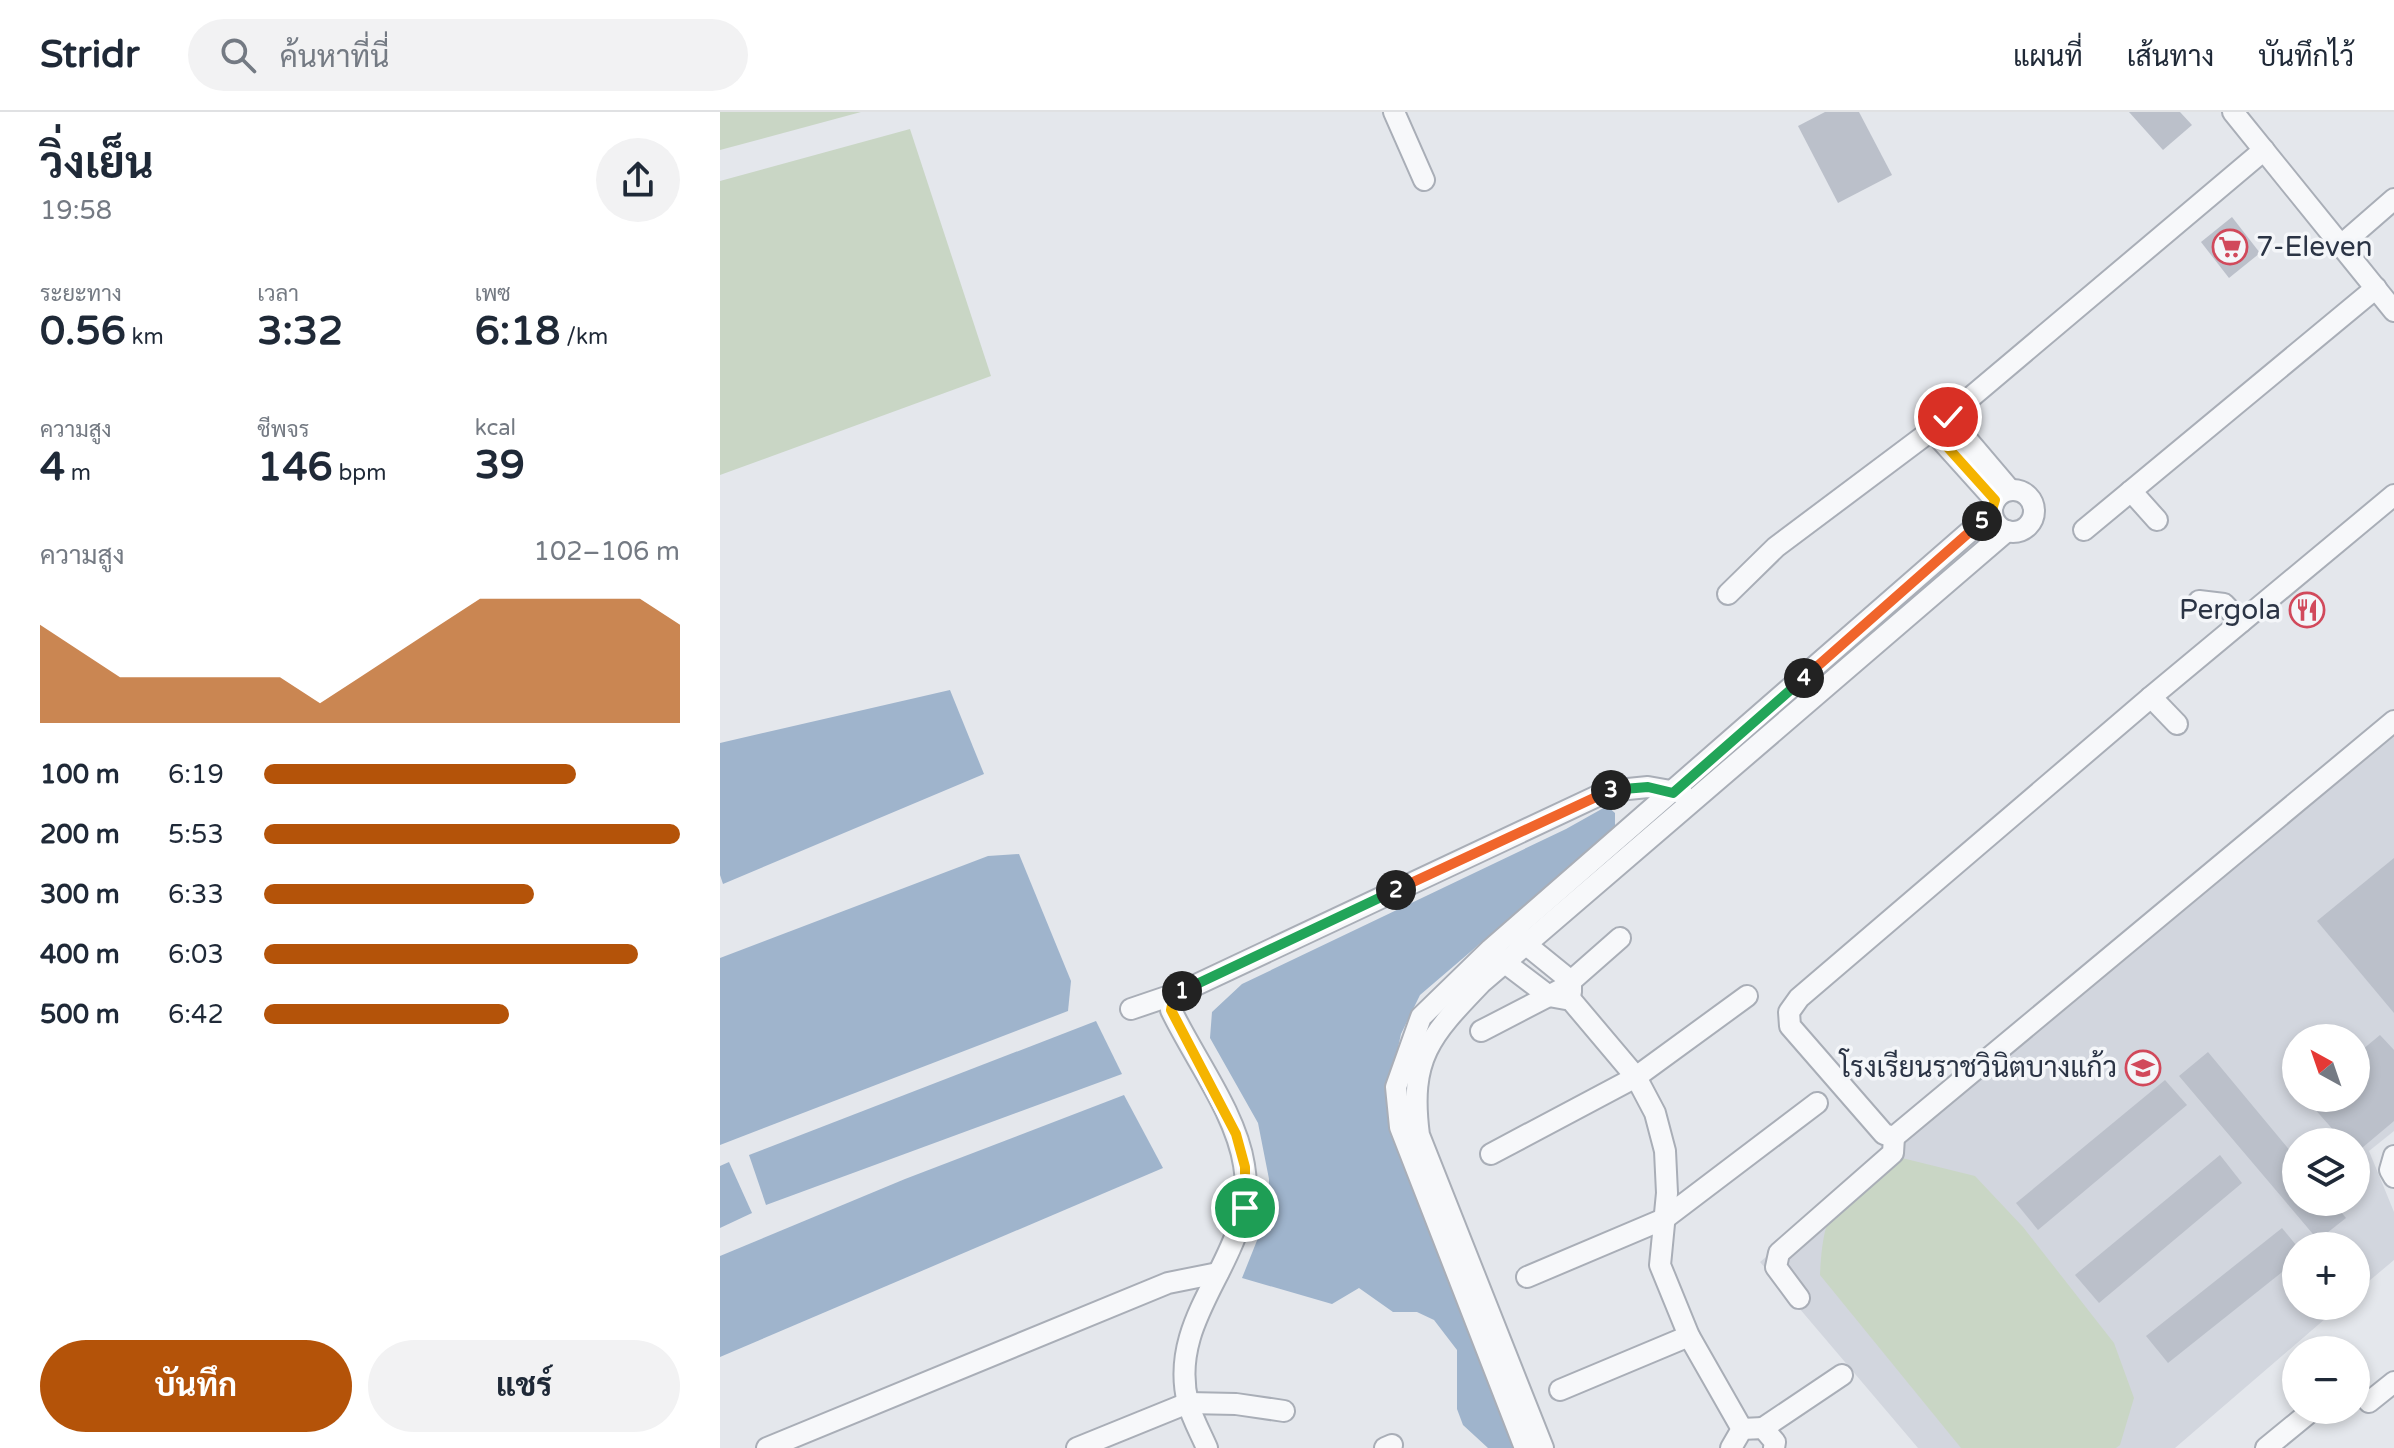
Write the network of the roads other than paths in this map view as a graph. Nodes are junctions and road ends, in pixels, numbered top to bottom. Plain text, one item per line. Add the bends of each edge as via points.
1 (1394, 112) edge
2 (2233, 112) edge
3 (2264, 150) junction
4 (1424, 180) dead end
5 (2394, 199) edge
6 (2340, 246) junction
7 (2376, 288) junction
8 (2394, 311) edge
9 (1940, 423) junction
10 (2131, 491) junction
11 (2394, 495) edge
12 (1999, 501) junction
13 (2157, 520) dead end
14 (2084, 530) dead end
15 (2007, 531) junction
16 (1728, 594) dead end
17 (2199, 601) dead end
18 (2241, 622) junction
19 (2151, 697) junction
20 (2394, 721) edge
21 (2177, 724) dead end
22 (1706, 791) junction
23 (1673, 793) junction
24 (1518, 938) junction
25 (1620, 938) dead end
26 (1497, 956) junction
27 (1571, 991) junction
28 (1181, 992) junction
29 (1549, 996) junction
30 (1747, 996) dead end
31 (1131, 1009) dead end
32 (1481, 1031) dead end
33 (1636, 1077) junction
34 (1817, 1103) dead end
35 (1894, 1137) junction
36 (1491, 1154) dead end
37 (2394, 1156) edge
38 (2394, 1177) edge
39 (1664, 1219) junction
40 (1218, 1273) junction
41 (1527, 1277) dead end
42 (1467, 1278) junction
43 (1799, 1298) dead end
44 (1689, 1336) junction
45 (1842, 1375) dead end
46 (2394, 1382) edge
47 (1560, 1390) dead end
48 (2370, 1401) edge
49 (1188, 1403) junction
50 (1284, 1411) dead end
51 (2295, 1424) edge
52 (1752, 1429) junction
53 (767, 1448) edge
54 (1077, 1448) edge
55 (1207, 1448) edge
56 (1525, 1448) edge
57 (1543, 1448) edge
58 (1731, 1448) edge
59 (1774, 1448) edge
60 (2266, 1448) edge

1 - 4 street
2 - 3 street
3 - 6 street
3 - 9 street
5 - 6 street
6 - 7 street
7 - 8 street
7 - 10 street
9 - 12 street
9 - 16 street via 1776,547
10 - 13 street
10 - 14 street
11 - 18 street
12 - 15 street via 1996,525
12 - 15 street via 2026,494 2034,508 2029,524
12 - 23 street
15 - 22 street
17 - 18 street via 2224,604
18 - 19 street
19 - 21 street
19 - 35 street via 1789,1012 1790,1026 1884,1134
20 - 35 street
22 - 23 street
22 - 24 street
23 - 24 street
23 - 28 street via 1648,787 1608,791
24 - 26 street
24 - 27 street
25 - 27 street
26 - 29 street
26 - 42 street via 1421,1017 1396,1087 1400,1127
27 - 29 street
27 - 33 street
28 - 31 street
28 - 40 street via 1171,1010 1236,1134 1245,1167 1245,1208
29 - 32 street
30 - 33 street
33 - 36 street
33 - 39 street via 1655,1113 1665,1151
34 - 39 street
35 - 43 street via 1893,1153 1779,1253 1776,1267
37 - 38 street
39 - 41 street
39 - 44 street via 1660,1265
40 - 49 street via 1194,1318 1185,1370
40 - 53 street via 1168,1283
42 - 56 street
42 - 57 street
44 - 47 street
44 - 52 street
45 - 52 street
46 - 48 street
49 - 50 street
49 - 54 street
49 - 55 street
51 - 60 street
52 - 58 street
52 - 59 street via 1775,1442

